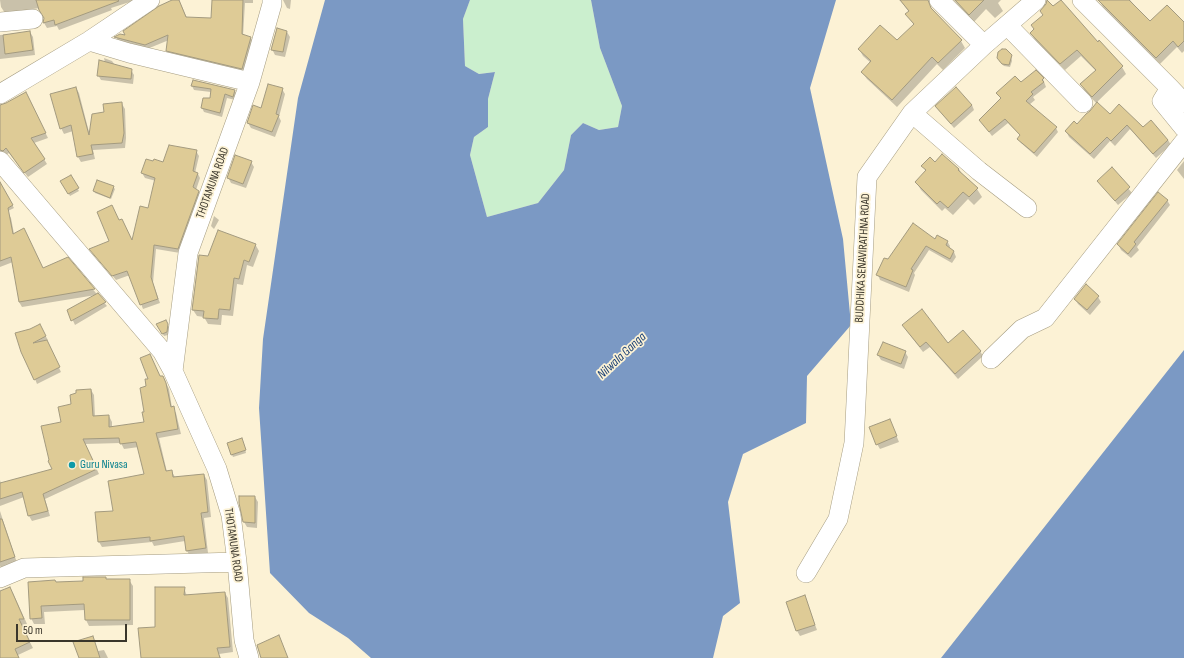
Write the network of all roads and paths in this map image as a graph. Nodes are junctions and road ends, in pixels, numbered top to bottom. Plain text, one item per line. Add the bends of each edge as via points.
1 (150, 0) edge
2 (272, 0) edge
3 (939, 0) edge
4 (1036, 0) edge
5 (1082, 0) edge
6 (34, 20) dead end
7 (0, 22) edge
8 (1007, 25) junction
9 (90, 41) junction
10 (984, 45) junction
11 (250, 82) junction
12 (1170, 88) junction
13 (0, 94) edge
14 (1184, 103) edge
15 (1084, 104) dead end
16 (912, 113) junction
17 (1184, 128) edge
18 (1184, 142) edge
19 (0, 161) edge
20 (1027, 208) dead end
21 (991, 359) dead end
22 (173, 371) junction
23 (237, 562) junction
24 (806, 573) dead end
25 (0, 578) edge
26 (249, 658) edge

1 - 9 street
2 - 11 street, THOTAMUNA ROAD
3 - 10 street
4 - 8 street, BUDDHIKA SENAVIRATHNA ROAD
5 - 12 street
6 - 7 street
8 - 10 street, BUDDHIKA SENAVIRATHNA ROAD
8 - 15 street
9 - 11 street
9 - 13 street
10 - 16 street, BUDDHIKA SENAVIRATHNA ROAD
11 - 22 street, THOTAMUNA ROAD via 188,253
12 - 14 street
12 - 17 street via 1162,101
16 - 20 street via 979,171
16 - 24 street, BUDDHIKA SENAVIRATHNA ROAD via 867,177 854,442 838,519
18 - 21 street via 1045,318 1022,329
19 - 22 street, THOTAMUNA ROAD via 162,351
22 - 23 street, THOTAMUNA ROAD via 217,470 231,515
23 - 25 street via 24,568
23 - 26 street, THOTAMUNA ROAD via 244,640

